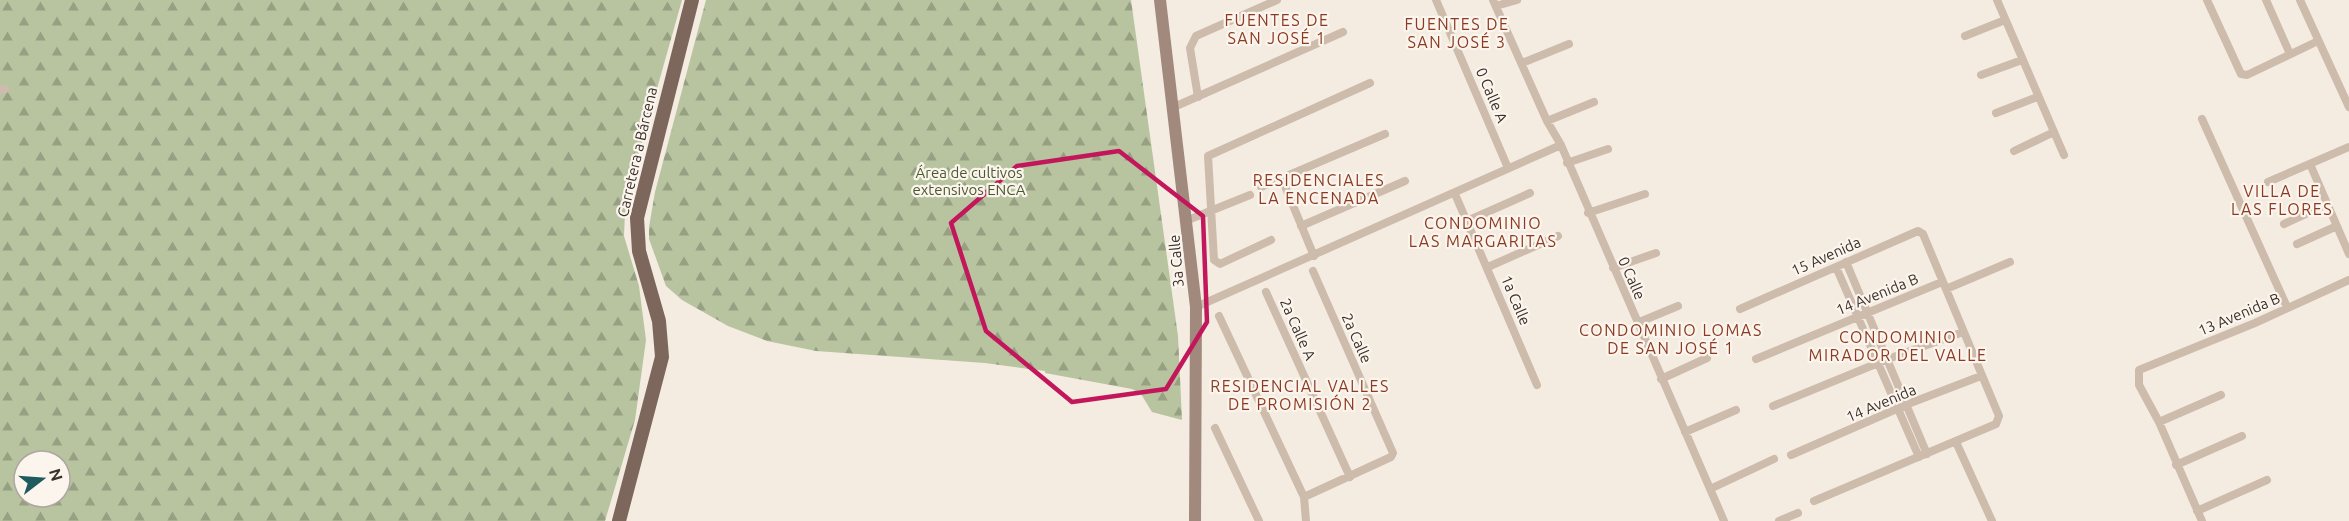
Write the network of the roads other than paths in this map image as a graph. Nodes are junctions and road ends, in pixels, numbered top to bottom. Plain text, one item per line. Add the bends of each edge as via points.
1 (692, 0) edge
2 (1160, 0) edge
3 (1277, 0) edge
4 (1436, 0) edge
5 (1517, 0) edge
6 (1996, 0) edge
7 (2207, 0) edge
8 (2266, 0) edge
9 (2300, 0) edge
10 (1495, 3) edge
11 (2005, 20) junction
12 (1343, 32) dead end
13 (1965, 36) dead end
14 (2318, 41) junction
15 (1569, 44) dead end
16 (2290, 54) junction
17 (2022, 60) junction
18 (1522, 63) junction
19 (1981, 75) dead end
20 (1370, 83) dead end
21 (1198, 97) junction
22 (2037, 97) junction
23 (1594, 102) dead end
24 (1174, 107) junction
25 (2349, 107) edge
26 (1996, 113) dead end
27 (2202, 119) dead end
28 (1547, 121) junction
29 (2054, 132) junction
30 (1385, 135) dead end
31 (1561, 145) junction
32 (2349, 147) edge
33 (1608, 149) dead end
34 (2014, 151) dead end
35 (2064, 155) dead end
36 (1567, 163) junction
37 (2310, 164) junction
38 (1508, 168) junction
39 (1282, 179) junction
40 (1405, 181) dead end
41 (2268, 182) dead end
42 (1261, 187) dead end
43 (1530, 193) dead end
44 (1455, 194) junction
45 (1645, 194) dead end
46 (1250, 195) dead end
47 (2327, 204) junction
48 (1212, 212) junction
49 (1588, 213) junction
50 (1188, 220) junction
51 (1467, 221) junction
52 (2284, 224) dead end
53 (1301, 226) junction
54 (2337, 226) junction
55 (1558, 236) dead end
56 (1271, 240) dead end
57 (2297, 244) dead end
58 (2348, 250) edge
59 (1656, 253) dead end
60 (1314, 256) junction
61 (1846, 262) junction
62 (2010, 262) dead end
63 (1488, 267) junction
64 (1836, 267) junction
65 (1613, 268) junction
66 (1312, 271) dead end
67 (2349, 280) edge
68 (1944, 286) junction
69 (1266, 292) dead end
70 (1678, 306) dead end
71 (1196, 307) junction
72 (2288, 307) junction
73 (1740, 309) dead end
74 (1863, 314) junction
75 (1219, 316) dead end
76 (1637, 323) junction
77 (1963, 333) junction
78 (1707, 358) dead end
79 (1756, 359) dead end
80 (1887, 359) junction
81 (1878, 363) junction
82 (1981, 376) junction
83 (1661, 379) junction
84 (1538, 385) dead end
85 (2221, 394) dead end
86 (1908, 404) junction
87 (1773, 406) dead end
88 (1736, 410) dead end
89 (1898, 410) junction
90 (2159, 422) junction
91 (1215, 428) dead end
92 (1685, 432) junction
93 (2242, 436) dead end
94 (1956, 441) junction
95 (1791, 455) dead end
96 (1923, 455) junction
97 (1774, 459) dead end
98 (2176, 465) junction
99 (1350, 477) junction
100 (2267, 480) dead end
101 (1710, 489) junction
102 (1304, 497) junction
103 (1814, 501) dead end
104 (2197, 511) junction
105 (1798, 513) dead end
106 (619, 521) edge
107 (1194, 521) edge
108 (1259, 521) edge
109 (1306, 521) edge
110 (1724, 521) edge
111 (1779, 521) edge
112 (1992, 521) edge
113 (2202, 521) edge

1 - 106 main road, Carretera a Bárcena via 637,218 639,251 659,321 662,357
2 - 24 main road, 3a Calle
3 - 21 street via 1196,36 1190,48
4 - 38 street, 0 Calle A
5 - 10 street
6 - 11 street
7 - 16 street via 2241,74 2247,75
8 - 16 street
9 - 14 street
10 - 18 street, 0 Calle
11 - 13 street
11 - 17 street
12 - 21 street
14 - 16 street
14 - 25 street
15 - 18 street
17 - 19 street
17 - 22 street
18 - 28 street, 0 Calle
20 - 48 street via 1208,156
21 - 24 street
22 - 26 street
22 - 29 street
23 - 28 street
24 - 50 main road, 3a Calle
27 - 72 street
28 - 31 street, 0 Calle
29 - 34 street
29 - 35 street
30 - 39 street
31 - 36 street, 0 Calle
31 - 38 street
32 - 37 street
33 - 36 street
36 - 49 street, 0 Calle
37 - 41 street
37 - 47 street
38 - 44 street
39 - 42 street
39 - 53 street
40 - 53 street
43 - 51 street
44 - 51 street, 1a Calle
44 - 60 street
45 - 49 street
46 - 48 street
47 - 52 street
47 - 54 street
48 - 50 street
48 - 56 street via 1214,260 1220,264
49 - 65 street, 0 Calle
50 - 71 main road, 3a Calle
51 - 63 street, 1a Calle
53 - 60 street
54 - 57 street
54 - 58 street
55 - 63 street
59 - 65 street
60 - 71 street
61 - 64 street, 15 Avenida
61 - 68 street, 15 Avenida via 1913,232 1923,234
61 - 74 street
62 - 68 street, 14 Avenida B
63 - 84 street, 1a Calle
64 - 73 street, 15 Avenida
64 - 74 street
65 - 76 street, 0 Calle
66 - 99 street, 2a Calle via 1392,449 1391,457
67 - 72 street, 13 Avenida B
68 - 74 street, 14 Avenida B
68 - 77 street
69 - 99 street, 2a Calle A
70 - 76 street
71 - 107 main road, 3a Calle
72 - 90 street, 13 Avenida B via 2139,370 2139,385
74 - 79 street, 14 Avenida B
74 - 80 street
74 - 81 street
75 - 102 street
76 - 83 street, 0 Calle
77 - 80 street
77 - 82 street
78 - 83 street
80 - 81 street
80 - 86 street
81 - 87 street
81 - 89 street
82 - 86 street, 14 Avenida
82 - 94 street via 1999,416 1996,424
83 - 92 street, 0 Calle
85 - 90 street
86 - 89 street, 14 Avenida
86 - 96 street
88 - 92 street
89 - 95 street, 14 Avenida
89 - 96 street
90 - 98 street
91 - 108 street
92 - 101 street, 0 Calle
93 - 98 street
94 - 96 street
94 - 112 street
96 - 103 street
97 - 101 street
98 - 104 street
99 - 102 street
100 - 104 street
101 - 110 street, 0 Calle
102 - 109 street
104 - 113 street
105 - 111 street

